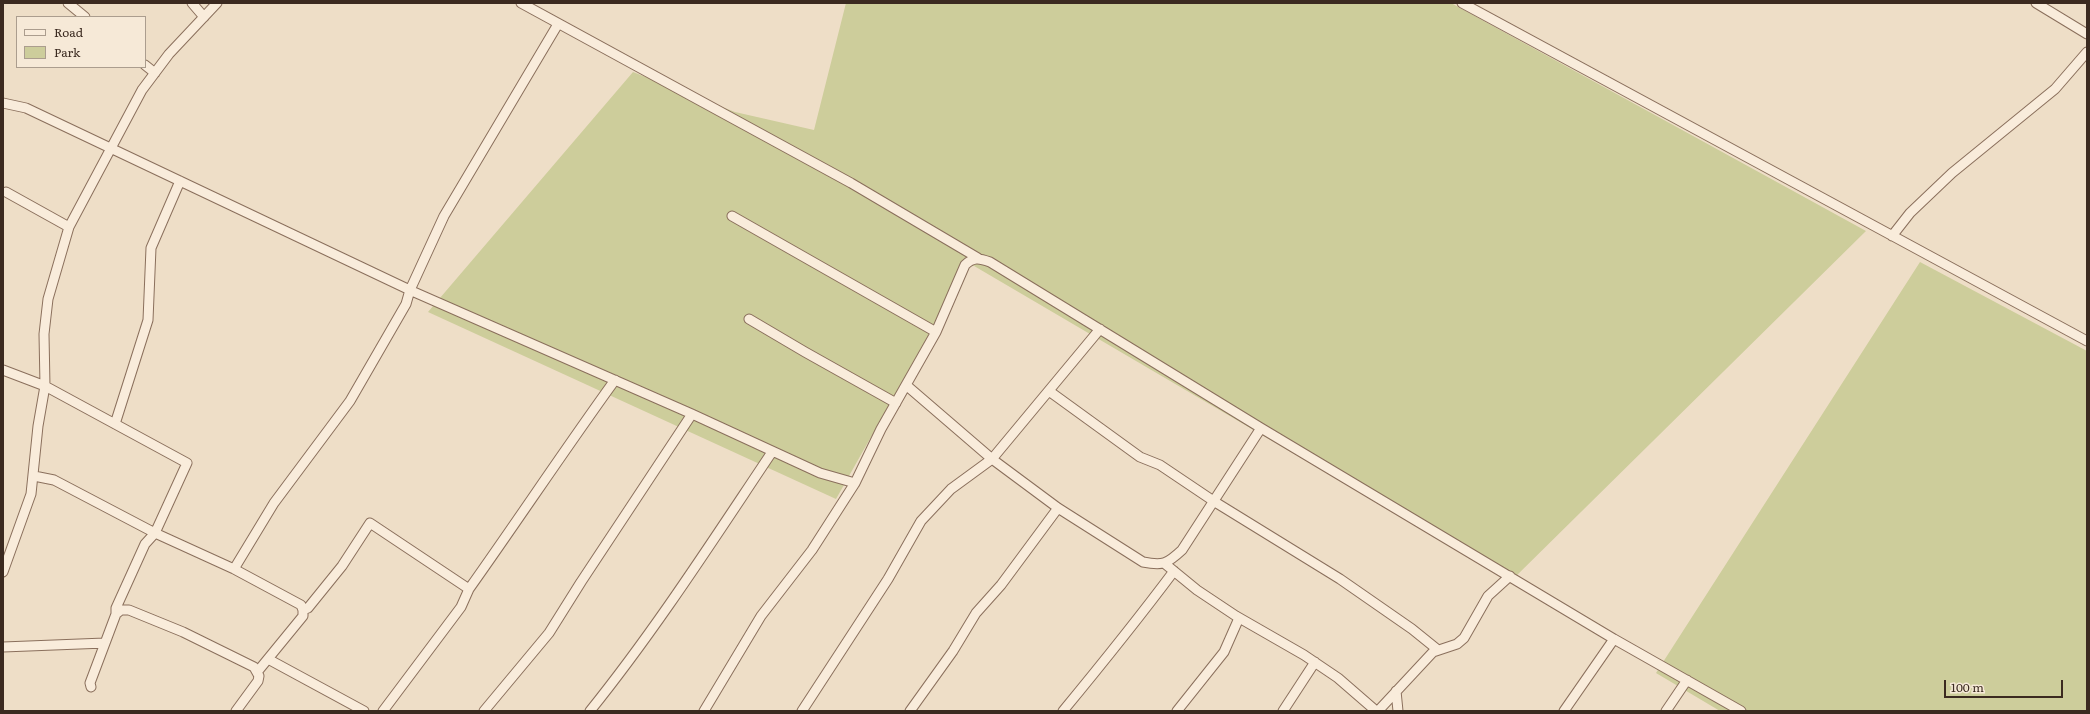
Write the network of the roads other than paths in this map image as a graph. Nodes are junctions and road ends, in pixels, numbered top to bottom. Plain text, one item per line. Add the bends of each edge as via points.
1 (68, 3) edge
2 (192, 3) edge
3 (218, 3) edge
4 (521, 3) edge
5 (1462, 3) edge
6 (2036, 3) edge
7 (84, 16) edge
8 (204, 17) junction
9 (558, 24) junction
10 (2087, 34) edge
11 (2087, 52) edge
12 (146, 65) edge
13 (155, 73) junction
14 (3, 103) edge
15 (111, 148) junction
16 (180, 181) junction
17 (6, 192) dead end
18 (732, 216) dead end
19 (69, 227) junction
20 (1892, 236) junction
21 (978, 258) junction
22 (410, 290) junction
23 (749, 319) dead end
24 (1100, 329) junction
25 (936, 332) junction
26 (2087, 341) edge
27 (3, 370) edge
28 (616, 380) junction
29 (906, 385) junction
30 (44, 386) junction
31 (1049, 391) junction
32 (896, 403) junction
33 (692, 414) junction
34 (115, 424) junction
35 (1261, 428) junction
36 (772, 452) junction
37 (992, 459) junction
38 (34, 476) junction
39 (855, 483) junction
40 (1215, 502) junction
41 (1058, 508) junction
42 (155, 533) junction
43 (1164, 564) junction
44 (234, 569) junction
45 (1174, 571) junction
46 (3, 572) edge
47 (1510, 576) junction
48 (469, 589) junction
49 (303, 610) junction
50 (116, 614) junction
51 (1239, 618) junction
52 (1614, 639) junction
53 (105, 643) junction
54 (3, 647) edge
55 (1438, 650) junction
56 (268, 659) junction
57 (1315, 662) junction
58 (258, 671) junction
59 (1687, 680) junction
60 (91, 686) dead end
61 (1396, 691) junction
62 (912, 707) edge
63 (236, 711) edge
64 (364, 711) edge
65 (383, 711) edge
66 (484, 711) edge
67 (590, 711) edge
68 (704, 711) edge
69 (802, 711) edge
70 (922, 711) edge
71 (1063, 711) edge
72 (1177, 711) edge
73 (1283, 711) edge
74 (1377, 711) edge
75 (1398, 711) edge
76 (1564, 711) edge
77 (1666, 711) edge
78 (1741, 711) edge

1 - 7 street
2 - 8 street
3 - 8 street
4 - 9 street
5 - 20 street
6 - 10 street
8 - 13 street
9 - 21 street via 851,183
9 - 22 street via 444,216
11 - 20 street via 2055,89 1952,173 1910,213
12 - 13 street
13 - 15 street via 142,90
14 - 15 street via 26,108
15 - 16 street
15 - 19 street
16 - 22 street
16 - 34 street via 151,248 148,320
17 - 19 street
18 - 25 street
19 - 30 street via 48,299 44,334
20 - 26 street
21 - 24 street via 990,262
21 - 25 street via 970,260 965,265
22 - 28 street
22 - 44 street via 406,304 350,401 274,502
23 - 32 street
24 - 31 street
24 - 35 street
25 - 29 street
27 - 30 street
28 - 33 street
28 - 48 street
29 - 32 street
29 - 37 street
30 - 34 street
30 - 38 street
31 - 37 street
31 - 40 street via 1140,457 1160,465
32 - 39 street
33 - 36 street
33 - 66 street via 549,634
34 - 42 street via 186,463
35 - 40 street
35 - 47 street
36 - 39 street via 820,473
36 - 67 street via 663,615
37 - 41 street
37 - 69 street via 951,489 921,521 888,579
38 - 42 street via 54,480
38 - 46 street via 31,494
39 - 68 street via 812,550 761,616
40 - 43 street via 1182,550
40 - 55 street via 1340,579
41 - 43 street via 1143,562
41 - 62 street via 1001,585 976,613 953,651
42 - 44 street
42 - 50 street via 145,544 116,608
43 - 45 street
44 - 49 street via 301,605
45 - 51 street
45 - 71 street via 1120,643
47 - 52 street
47 - 55 street via 1488,596 1464,638 1457,644
48 - 49 street via 370,523 342,566 308,608
48 - 65 street via 461,607
49 - 56 street via 303,616
50 - 53 street
50 - 58 street via 121,610 129,610 184,632
51 - 57 street
51 - 72 street via 1224,652
52 - 59 street
52 - 76 street
53 - 54 street
53 - 60 street
55 - 61 street
56 - 58 street
56 - 64 street
57 - 73 street
57 - 74 street
58 - 63 street via 258,681
59 - 77 street
59 - 78 street
61 - 74 street
61 - 75 street
62 - 70 street

